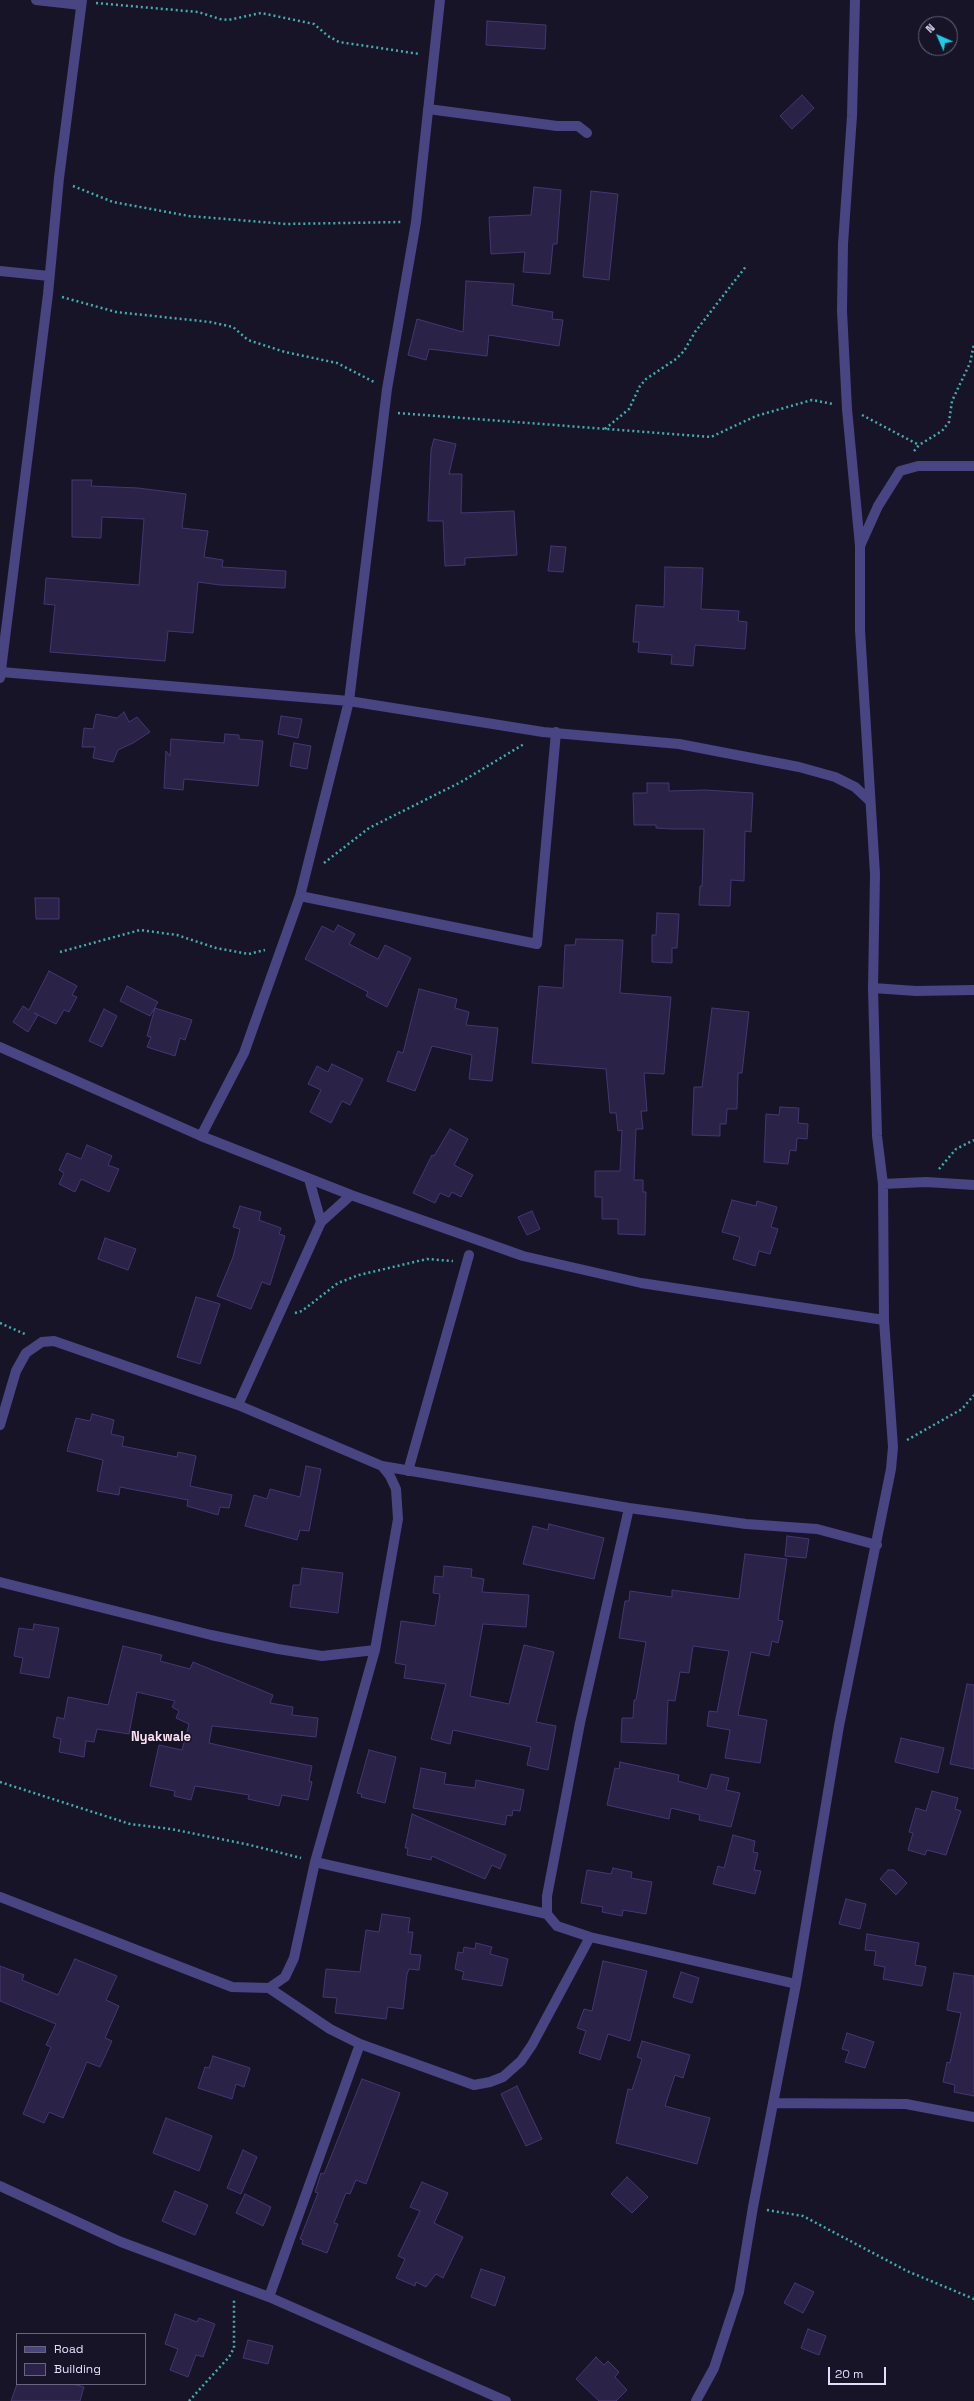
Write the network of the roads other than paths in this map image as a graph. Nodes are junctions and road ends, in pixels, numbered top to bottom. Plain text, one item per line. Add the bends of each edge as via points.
1 (36, 0) edge
2 (440, 0) edge
3 (855, 0) edge
4 (82, 2) edge
5 (428, 108) junction
6 (587, 133) dead end
7 (0, 271) edge
8 (49, 276) junction
9 (974, 466) edge
10 (860, 546) junction
11 (1, 675) edge
12 (349, 701) junction
13 (556, 732) junction
14 (870, 801) junction
15 (300, 896) junction
16 (873, 988) junction
17 (974, 990) edge
18 (0, 1047) edge
19 (201, 1136) junction
20 (309, 1179) junction
21 (883, 1184) junction
22 (974, 1185) edge
23 (351, 1195) junction
24 (321, 1222) junction
25 (469, 1255) road end
26 (884, 1320) junction
27 (238, 1405) junction
28 (0, 1425) edge
29 (382, 1466) junction
30 (408, 1471) junction
31 (629, 1508) junction
32 (877, 1545) junction
33 (0, 1582) edge
34 (375, 1650) junction
35 (315, 1862) junction
36 (0, 1896) edge
37 (547, 1914) junction
38 (590, 1937) junction
39 (796, 1984) junction
40 (269, 1988) junction
41 (360, 2044) junction
42 (773, 2103) junction
43 (974, 2117) edge
44 (0, 2186) edge
45 (269, 2297) junction
46 (506, 2401) edge
47 (696, 2401) edge

1 - 4 street
2 - 5 street
3 - 10 street via 852,116 841,280 847,409
4 - 8 street
5 - 6 street via 557,126 578,126
5 - 12 street via 416,222 387,389
7 - 8 street
8 - 11 street
9 - 10 street via 918,466 900,471 878,506
10 - 14 street via 860,630
11 - 12 street
12 - 13 street via 542,732
12 - 15 street
13 - 14 street via 679,744 799,767 835,777 855,787
13 - 15 street via 537,944
14 - 16 street via 875,874
15 - 19 street via 244,1053
16 - 17 street via 916,992
16 - 21 street via 877,1136
18 - 19 street
19 - 20 street
20 - 23 street
20 - 24 street
21 - 22 street via 926,1182
21 - 26 street
23 - 24 street
23 - 26 street via 523,1256 641,1283
24 - 27 street
25 - 30 street
26 - 32 street via 893,1447
27 - 28 street via 54,1341 42,1342 26,1353 16,1371
27 - 29 street
29 - 30 street
29 - 34 street via 396,1489 398,1519
30 - 31 street
31 - 32 street via 746,1524 817,1529
31 - 37 street via 579,1731 547,1896
32 - 39 street via 839,1726
33 - 34 street via 211,1635 278,1649 322,1656
34 - 35 street
35 - 37 street
35 - 40 street via 294,1958 284,1977
36 - 40 street via 232,1987
37 - 38 street via 557,1926
38 - 39 street
38 - 41 street via 532,2045 521,2061 503,2077 474,2085
39 - 42 street
40 - 41 street via 330,2029
41 - 45 street
42 - 43 street via 906,2104
42 - 47 street via 739,2292 714,2368
44 - 45 street via 121,2242
45 - 46 street

